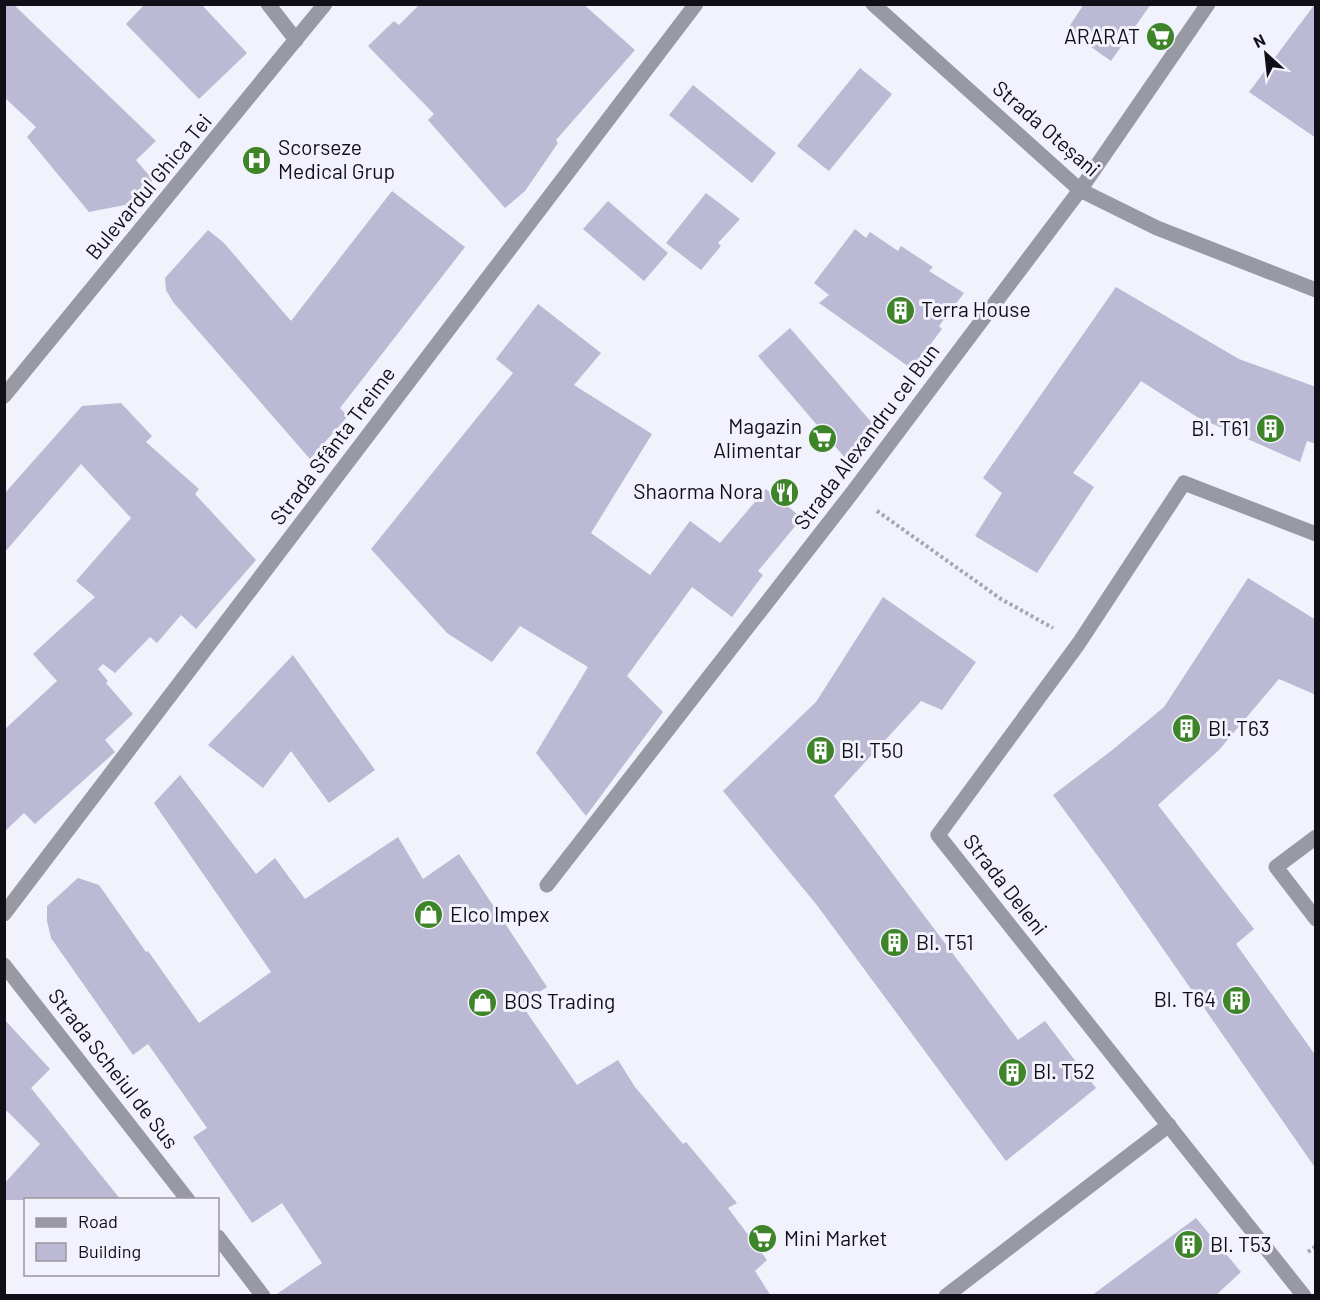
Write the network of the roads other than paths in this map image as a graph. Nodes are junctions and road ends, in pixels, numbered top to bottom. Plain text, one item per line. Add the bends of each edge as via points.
1 (268, 4) edge
2 (325, 4) edge
3 (696, 4) edge
4 (873, 4) edge
5 (1208, 4) edge
6 (296, 40) junction
7 (1080, 190) junction
8 (1316, 290) edge
9 (4, 396) edge
10 (1316, 534) edge
11 (1316, 837) edge
12 (547, 885) dead end
13 (4, 914) edge
14 (1316, 919) edge
15 (4, 965) edge
16 (1169, 1125) junction
17 (186, 1198) edge
18 (219, 1238) edge
19 (263, 1296) edge
20 (946, 1296) edge
21 (1304, 1296) edge

1 - 6 street
2 - 6 street, Bulevardul Ghica Tei
3 - 13 street, Strada Sfânta Treime
4 - 7 street, Strada Oteșani
5 - 7 street, Strada Alexandru cel Bun
6 - 9 street, Bulevardul Ghica Tei
7 - 8 street, Strada Oteșani via 1157,228
7 - 12 street, Strada Alexandru cel Bun via 852,493
10 - 16 street, Strada Deleni via 1184,483 1078,643 938,834
11 - 14 street via 1276,867
15 - 17 street, Strada Scheiul de Sus
16 - 20 street
16 - 21 street, Strada Deleni
18 - 19 street

